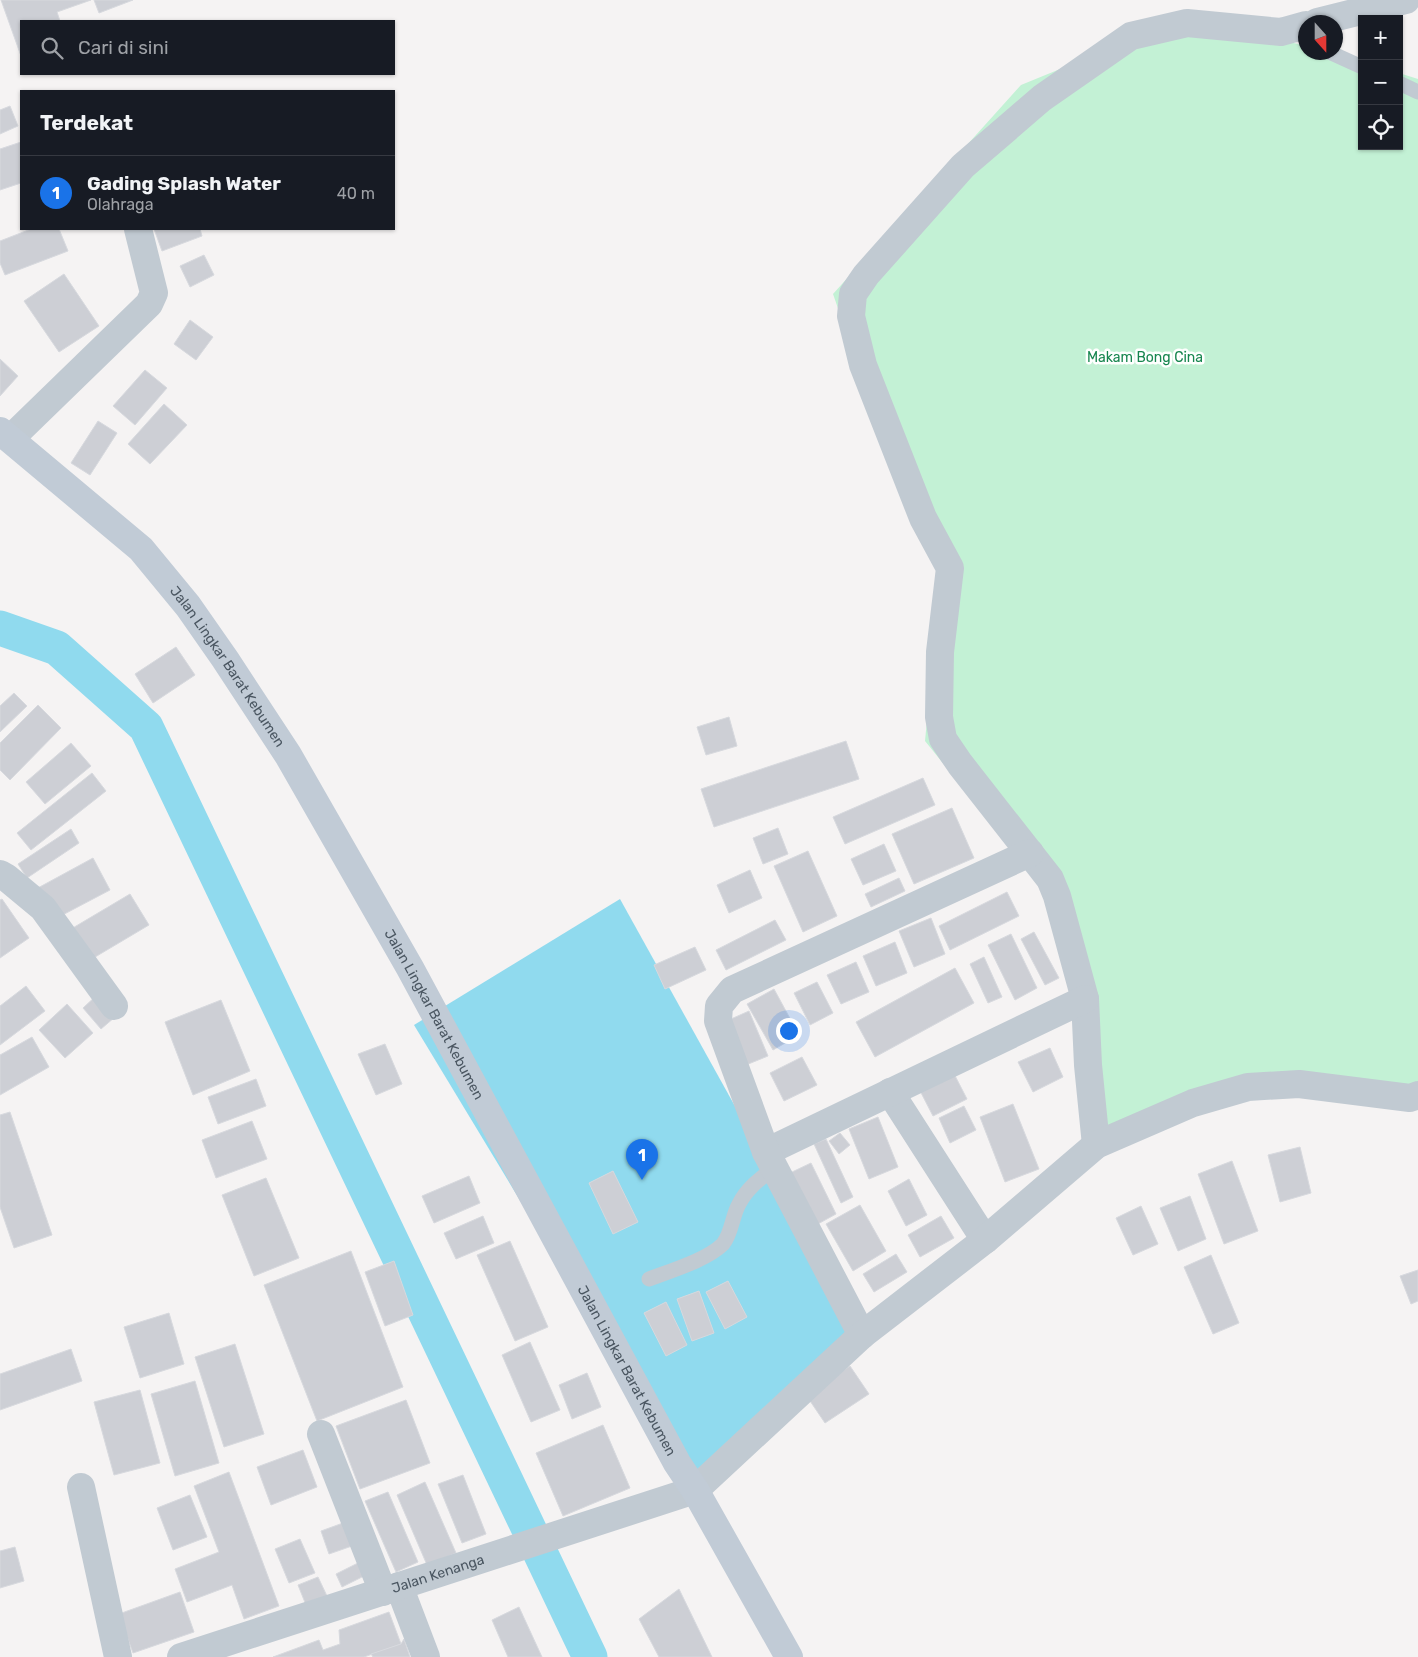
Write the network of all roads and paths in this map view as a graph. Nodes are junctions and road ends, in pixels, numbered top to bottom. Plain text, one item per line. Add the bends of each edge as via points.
1 (1406, 0) edge
2 (1343, 16) edge
3 (1293, 29) edge
4 (1343, 58) edge
5 (1358, 65) edge
6 (1403, 85) edge
7 (1418, 92) edge
8 (138, 230) edge
9 (5, 435) edge
10 (1030, 853) junction
11 (0, 874) edge
12 (1085, 999) junction
13 (114, 1006) dead end
14 (890, 1092) junction
15 (1418, 1095) edge
16 (1096, 1145) junction
17 (770, 1160) junction
18 (985, 1240) junction
19 (649, 1279) dead end
20 (862, 1335) junction
21 (321, 1434) dead end
22 (80, 1487) dead end
23 (694, 1490) junction
24 (391, 1589) junction
25 (118, 1657) edge
26 (181, 1657) edge
27 (426, 1657) edge
28 (789, 1657) edge

1 - 2 street
3 - 10 street via 1187,23 1131,36 1042,98 963,166 866,275 853,294 850,316 863,366 923,518 950,568 940,652 939,717 944,739
4 - 5 lane
6 - 7 lane
8 - 9 street via 154,293 149,304
9 - 23 main road, Jalan Lingkar Barat Kebumen via 141,549 193,614 288,755 410,968
10 - 12 street via 1050,878 1057,896
10 - 17 street via 732,990 719,1006 718,1021
11 - 13 street via 43,908
12 - 14 street
12 - 16 street
14 - 17 street
14 - 18 street
15 - 16 street via 1410,1098 1299,1084 1248,1087 1193,1103
16 - 18 street
17 - 19 lane via 738,1205 723,1243 701,1259
17 - 20 street
18 - 20 street
20 - 23 street
21 - 24 street
22 - 25 street
23 - 24 street, Jalan Kenanga
23 - 28 main road, Jalan Lingkar Barat Kebumen
24 - 26 street, Jalan Kenanga
24 - 27 street

